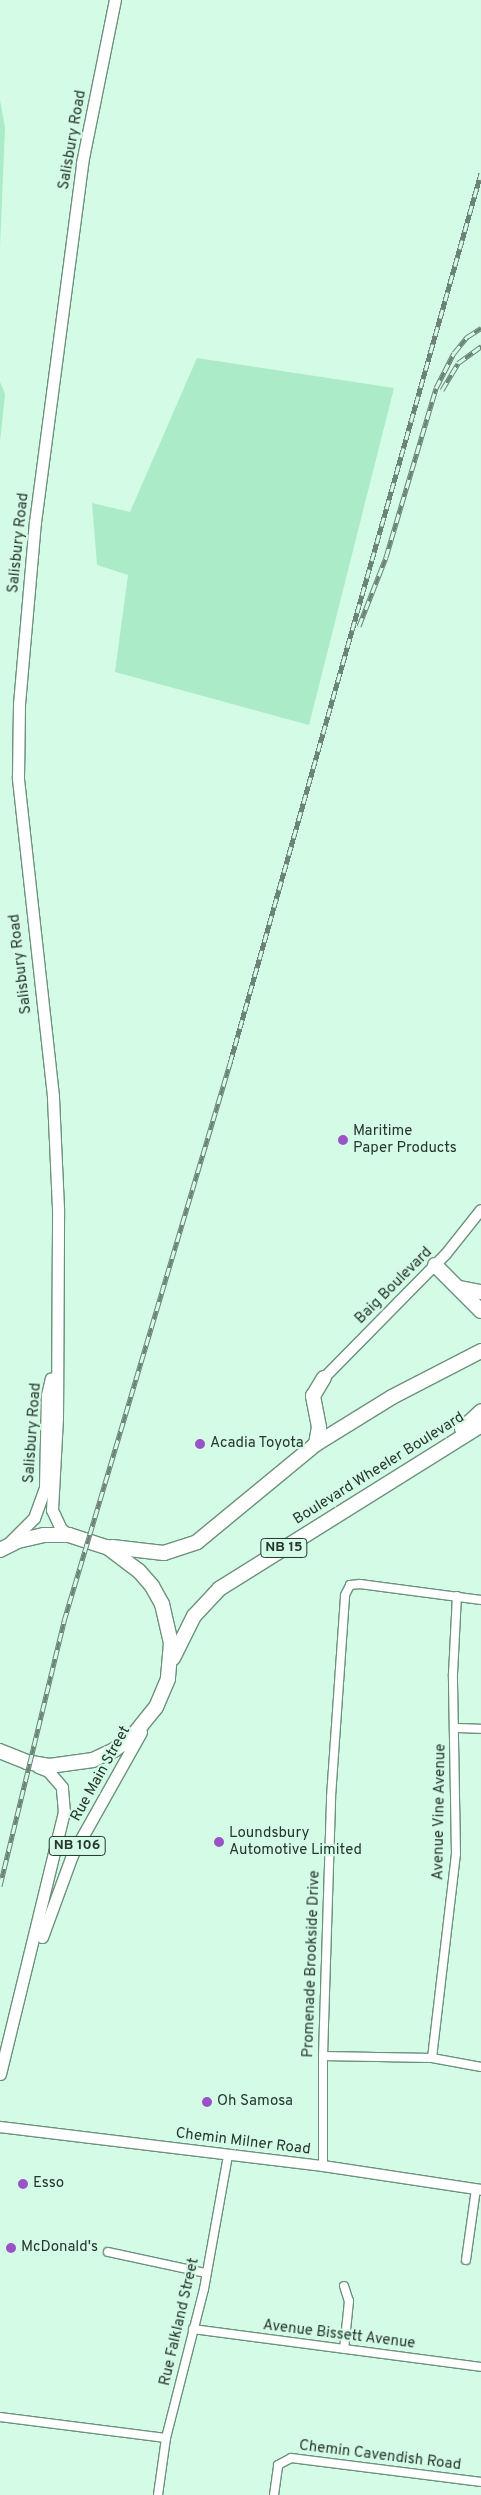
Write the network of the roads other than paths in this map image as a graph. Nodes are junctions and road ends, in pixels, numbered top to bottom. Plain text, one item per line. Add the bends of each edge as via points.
1 (115, 0) edge
2 (481, 1210) edge
3 (435, 1265) junction
4 (460, 1288) junction
5 (481, 1292) edge
6 (481, 1311) edge
7 (481, 1351) edge
8 (55, 1362) junction
9 (324, 1378) joint
10 (481, 1411) edge
11 (481, 1425) edge
12 (316, 1444) junction
13 (425, 1460) junction
14 (69, 1536) junction
15 (107, 1547) junction
16 (0, 1549) edge
17 (457, 1596) junction
18 (481, 1600) edge
19 (170, 1664) junction
20 (148, 1720) junction
21 (455, 1728) junction
22 (481, 1729) edge
23 (0, 1751) edge
24 (27, 1762) junction
25 (25, 1981) junction
26 (323, 2056) junction
27 (432, 2058) junction
28 (481, 2067) edge
29 (0, 2074) edge
30 (0, 2127) edge
31 (228, 2155) junction
32 (322, 2166) junction
33 (479, 2189) edge
34 (108, 2252) dead end
35 (466, 2260) dead end
36 (206, 2273) junction
37 (344, 2286) dead end
38 (193, 2329) junction
39 (344, 2349) junction
40 (481, 2367) edge
41 (0, 2418) edge
42 (166, 2438) junction
43 (481, 2482) edge
44 (158, 2495) edge
45 (274, 2495) edge

1 - 8 main road, Salisbury Road via 82,163 35,522 19,704 18,777 24,858 55,1126 58,1208
2 - 3 street, Baig Boulevard
3 - 4 highway
3 - 9 street, Baig Boulevard
4 - 5 highway
4 - 6 highway
7 - 12 highway via 385,1400
8 - 14 main road, Salisbury Road via 52,1510 61,1529
8 - 16 main road, Salisbury Road via 47,1395 45,1487 41,1503 21,1533
9 - 12 highway via 313,1396 319,1427
10 - 13 highway
11 - 13 highway, Boulevard Wheeler Boulevard / NB 15
12 - 15 highway via 189,1546 164,1553
13 - 19 highway, Boulevard Wheeler Boulevard / NB 15 via 213,1594 194,1616
14 - 15 highway
14 - 16 highway via 44,1536 18,1541
15 - 19 highway via 140,1570 162,1604 171,1643
17 - 18 street
17 - 21 street, Avenue Vine Avenue via 453,1674
17 - 26 street, Promenade Brookside Drive via 350,1585 345,1595 331,1797
19 - 20 highway via 163,1694
20 - 24 highway via 132,1737 93,1760 64,1765
20 - 25 main road, Rue Main Street / NB 106 via 72,1855
21 - 22 street
21 - 27 street, Avenue Vine Avenue via 456,1854
23 - 24 highway
24 - 25 main road, Rue Main Street / NB 106 via 56,1778 66,1798
25 - 29 main road, Rue Main Street / NB 106
26 - 27 street
26 - 32 street, Promenade Brookside Drive
27 - 28 street
30 - 31 street, Chemin Milner Road
31 - 32 street, Chemin Milner Road
31 - 36 street, Rue Falkland Street
32 - 33 street, Chemin Milner Road
33 - 35 street
34 - 36 street
36 - 38 street, Rue Falkland Street
37 - 39 street via 349,2301
38 - 39 street, Avenue Bissett Avenue
38 - 42 street, Rue Falkland Street
39 - 40 street, Avenue Bissett Avenue
41 - 42 street
42 - 44 street, Rue Falkland Street
43 - 45 street, Chemin Cavendish Road via 290,2458 278,2465

